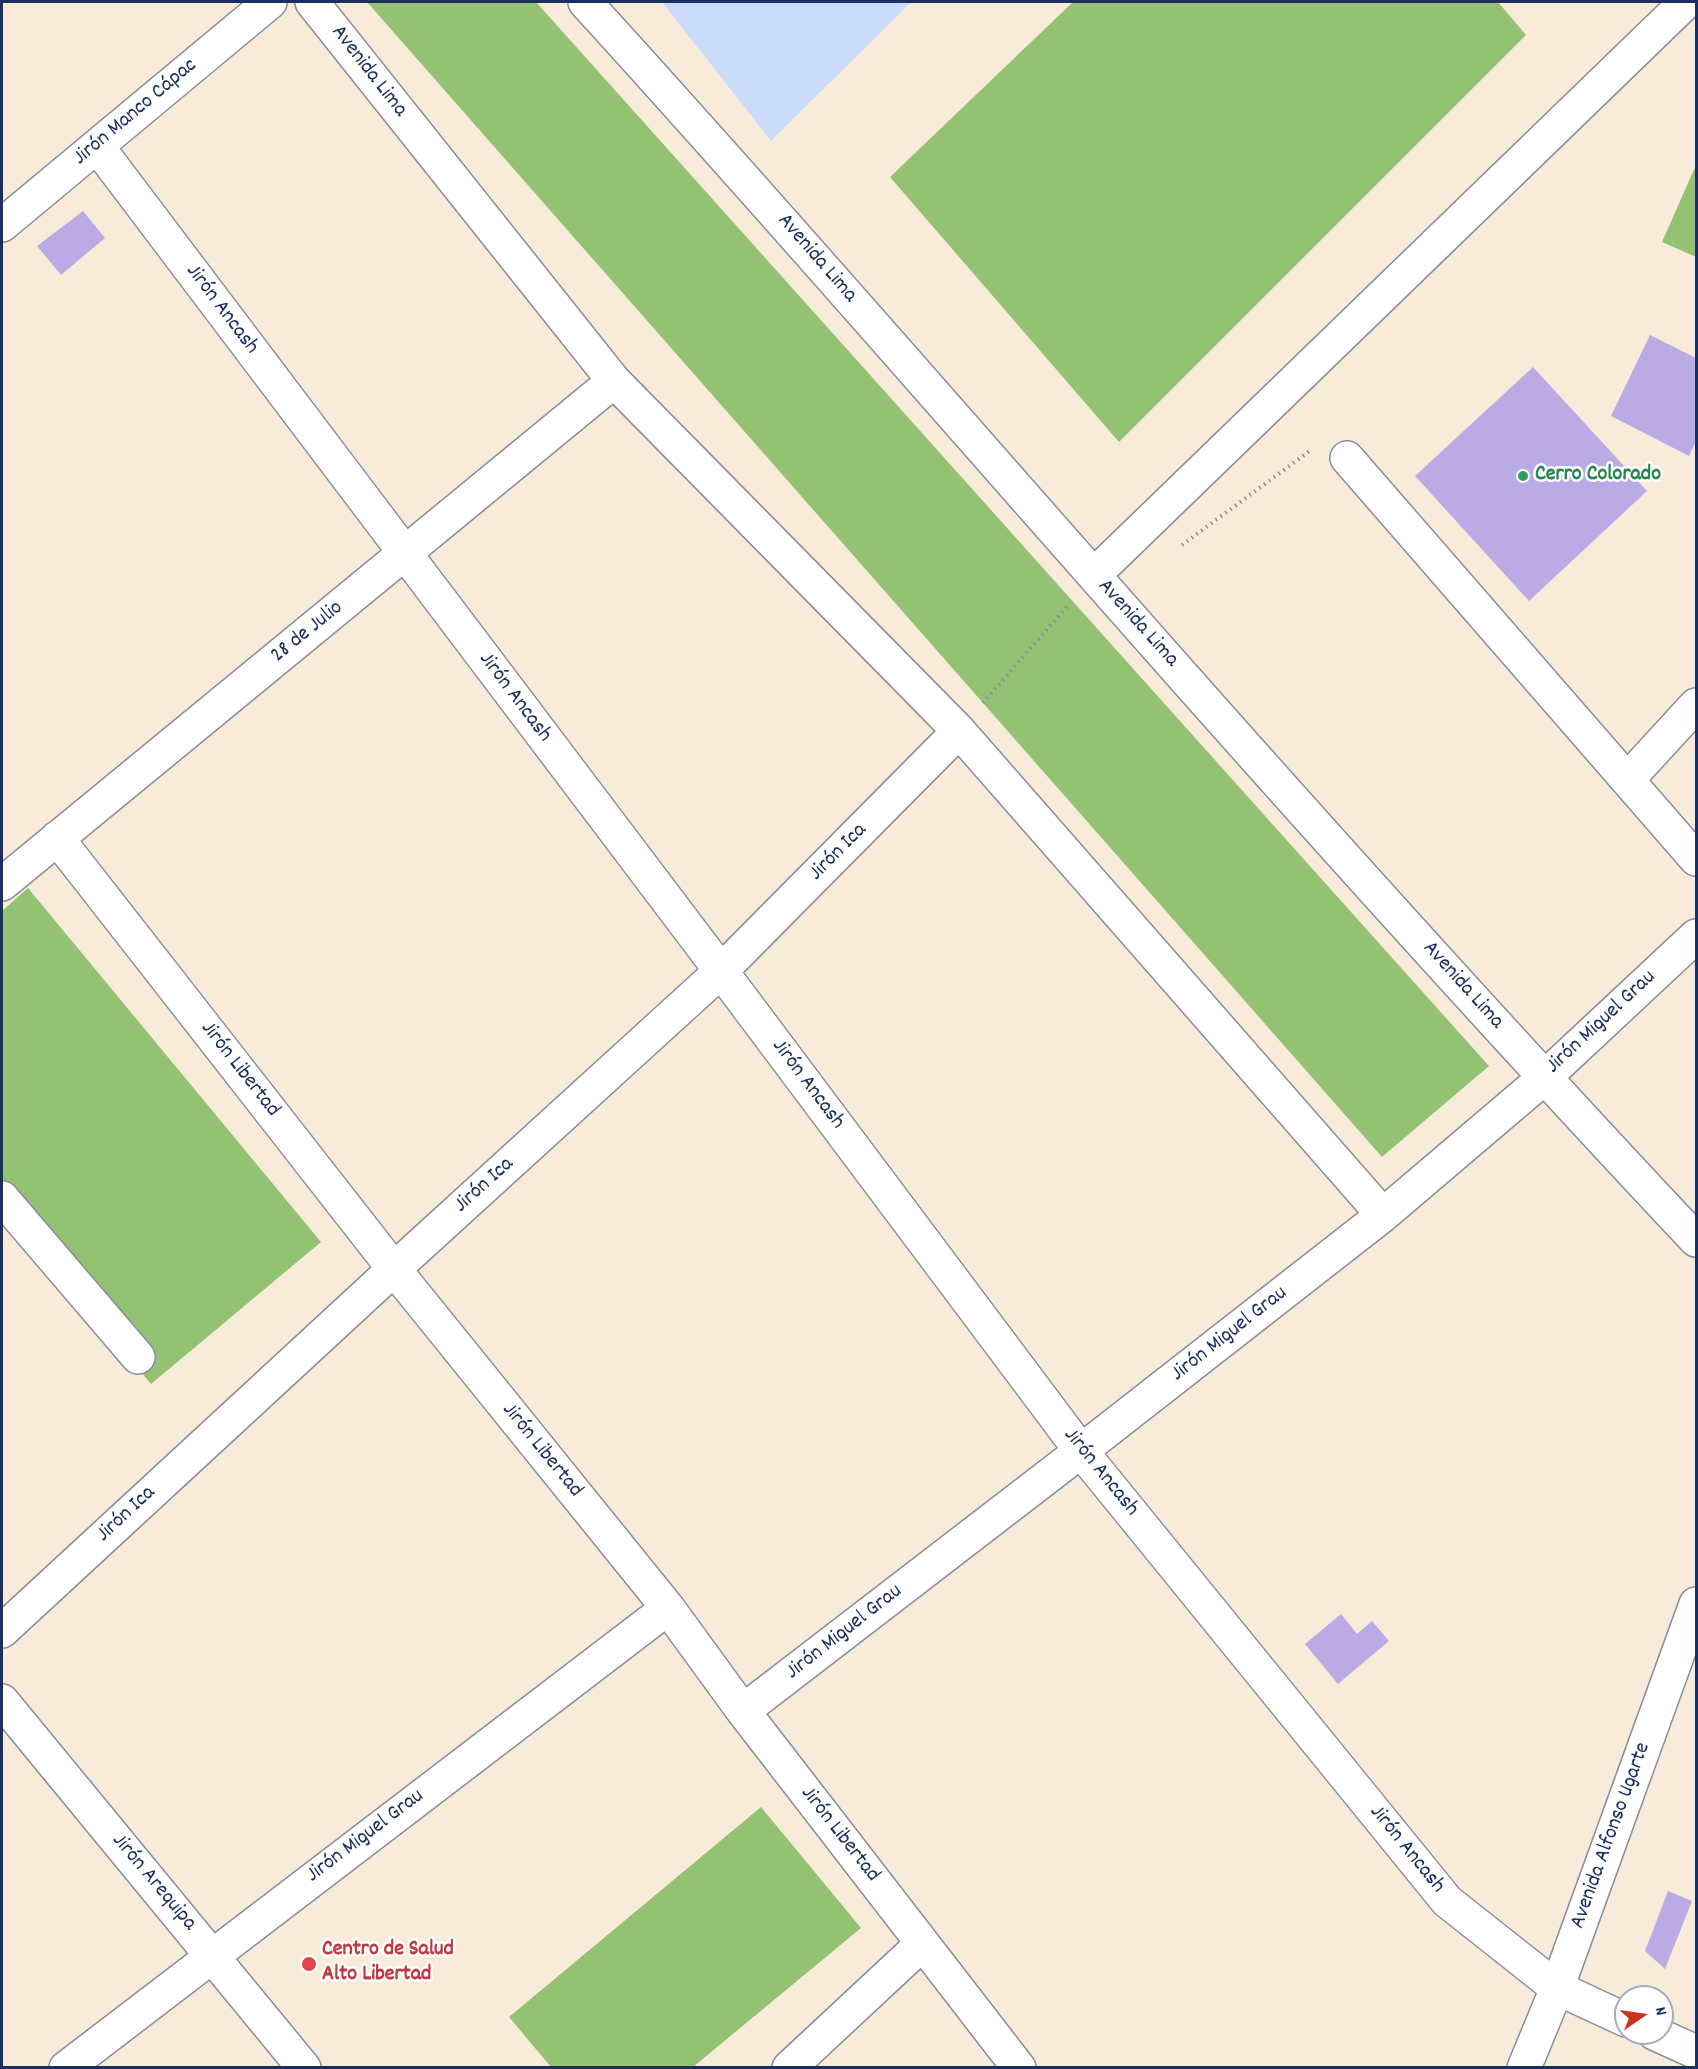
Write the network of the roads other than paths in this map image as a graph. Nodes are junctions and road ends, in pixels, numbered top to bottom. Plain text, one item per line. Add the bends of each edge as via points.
1 (270, 2) edge
2 (312, 2) edge
3 (585, 2) edge
4 (1686, 2) edge
5 (97, 146) junction
6 (2, 225) edge
7 (614, 381) junction
8 (1347, 458) road end
9 (404, 553) junction
10 (1094, 575) junction
11 (1696, 705) edge
12 (959, 730) junction
13 (1628, 780) junction
14 (57, 838) junction
15 (1696, 859) edge
16 (2, 884) edge
17 (1696, 936) edge
18 (721, 971) junction
19 (1544, 1078) junction
20 (2, 1198) edge
21 (1383, 1215) junction
22 (1696, 1240) edge
23 (394, 1269) junction
24 (138, 1357) dead end
25 (1081, 1451) junction
26 (1696, 1604) edge
27 (668, 1608) junction
28 (2, 1631) edge
29 (2, 1701) edge
30 (743, 1711) junction
31 (922, 1944) junction
32 (212, 1954) junction
33 (1557, 1988) junction
34 (1614, 2014) edge
35 (1674, 2042) edge
36 (1696, 2052) edge
37 (66, 2067) edge
38 (304, 2067) edge
39 (789, 2067) edge
40 (1019, 2067) edge
41 (1524, 2067) edge

1 - 5 street, Jirón Manco Cápac
2 - 7 street, Avenida Lima
3 - 10 street, Avenida Lima
4 - 10 street
5 - 6 street, Jirón Manco Cápac
5 - 9 street, Jirón Ancash
7 - 9 street, 28 de Julio
7 - 12 street, Avenida Lima
8 - 13 street
9 - 14 street, 28 de Julio
9 - 18 street, Jirón Ancash
10 - 19 street, Avenida Lima
11 - 13 street
12 - 18 street, Jirón Ica
12 - 21 street, Avenida Lima
13 - 15 street
14 - 16 street, 28 de Julio
14 - 23 street, Jirón Libertad
17 - 19 street, Jirón Miguel Grau
18 - 23 street, Jirón Ica
18 - 25 street, Jirón Ancash
19 - 21 street, Jirón Miguel Grau
19 - 22 street, Avenida Lima
20 - 24 street
21 - 25 street, Jirón Miguel Grau
23 - 27 street, Jirón Libertad
23 - 28 street, Jirón Ica
25 - 30 street, Jirón Miguel Grau
25 - 33 street, Jirón Ancash via 1447,1901
26 - 33 street, Avenida Alfonso Ugarte
27 - 30 street, Jirón Libertad
27 - 32 street, Jirón Miguel Grau
29 - 32 street, Jirón Arequipa
30 - 31 street, Jirón Libertad
31 - 39 street
31 - 40 street, Jirón Libertad
32 - 37 street, Jirón Miguel Grau
32 - 38 street, Jirón Arequipa
33 - 34 street, Jirón Ancash
33 - 41 street, Avenida Alfonso Ugarte
35 - 36 street

